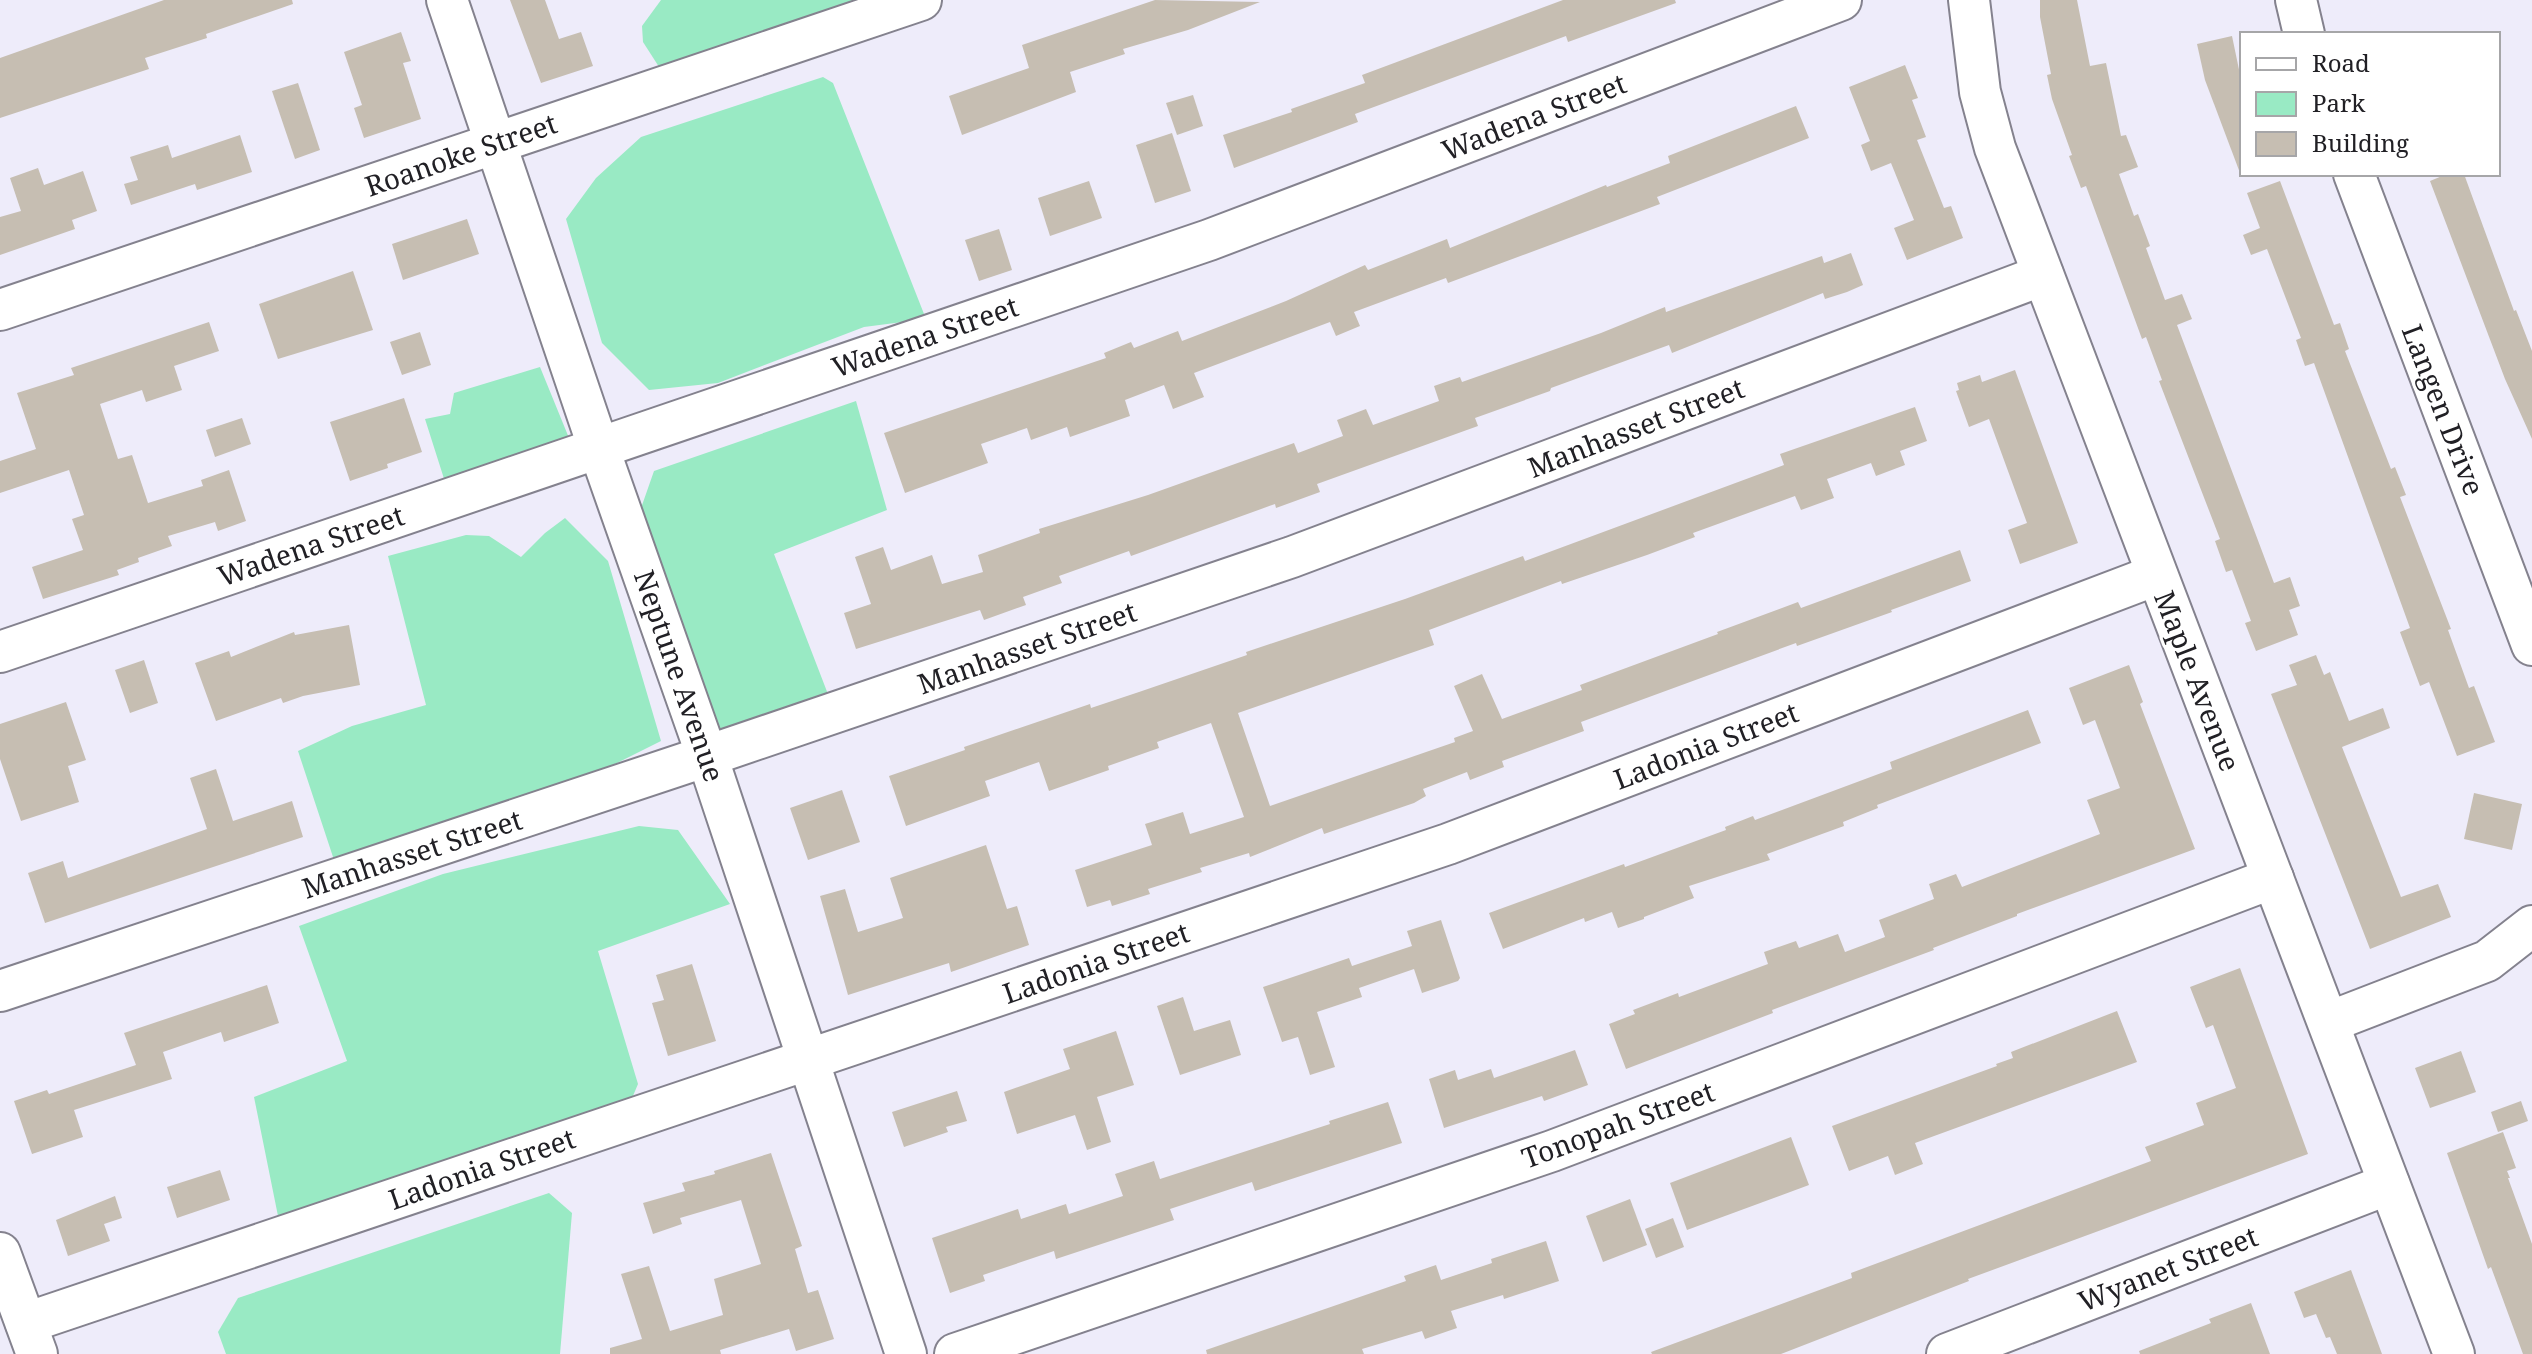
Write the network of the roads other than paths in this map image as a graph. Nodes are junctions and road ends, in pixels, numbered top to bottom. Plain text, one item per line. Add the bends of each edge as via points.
1 (447, 0) edge
2 (921, 0) edge
3 (1841, 0) edge
4 (1969, 0) edge
5 (2296, 0) edge
6 (2304, 32) edge
7 (496, 144) junction
8 (2355, 176) edge
9 (2043, 275) junction
10 (0, 310) edge
11 (599, 449) junction
12 (2156, 575) junction
13 (2532, 645) edge
14 (0, 652) edge
15 (707, 756) junction
16 (2273, 878) junction
17 (2532, 926) edge
18 (0, 991) edge
19 (2329, 1022) junction
20 (808, 1060) junction
21 (2389, 1184) junction
22 (0, 1253) edge
23 (31, 1339) edge
24 (906, 1354) edge
25 (955, 1354) edge
26 (1947, 1354) edge
27 (2454, 1354) edge

1 - 7 street, Neptune Avenue
2 - 7 street, Roanoke Street
3 - 11 street, Wadena Street via 1209,240
4 - 9 street, Maple Avenue via 1980,92 1995,148
5 - 6 street
7 - 10 street, Roanoke Street
7 - 11 street, Neptune Avenue
8 - 13 street, Langen Drive
9 - 12 street, Maple Avenue
9 - 15 street, Manhasset Street via 1292,557
11 - 14 street, Wadena Street
11 - 15 street, Neptune Avenue
12 - 16 street, Maple Avenue
12 - 20 street, Ladonia Street via 1448,844
15 - 18 street, Manhasset Street
15 - 20 street, Neptune Avenue
16 - 19 street, Maple Avenue
16 - 25 street, Tonopah Street via 1552,1151
17 - 19 street via 2487,961
19 - 21 street, Maple Avenue
20 - 23 street, Ladonia Street
20 - 24 street, Neptune Avenue
21 - 26 street, Wyanet Street
21 - 27 street, Maple Avenue
22 - 23 street

